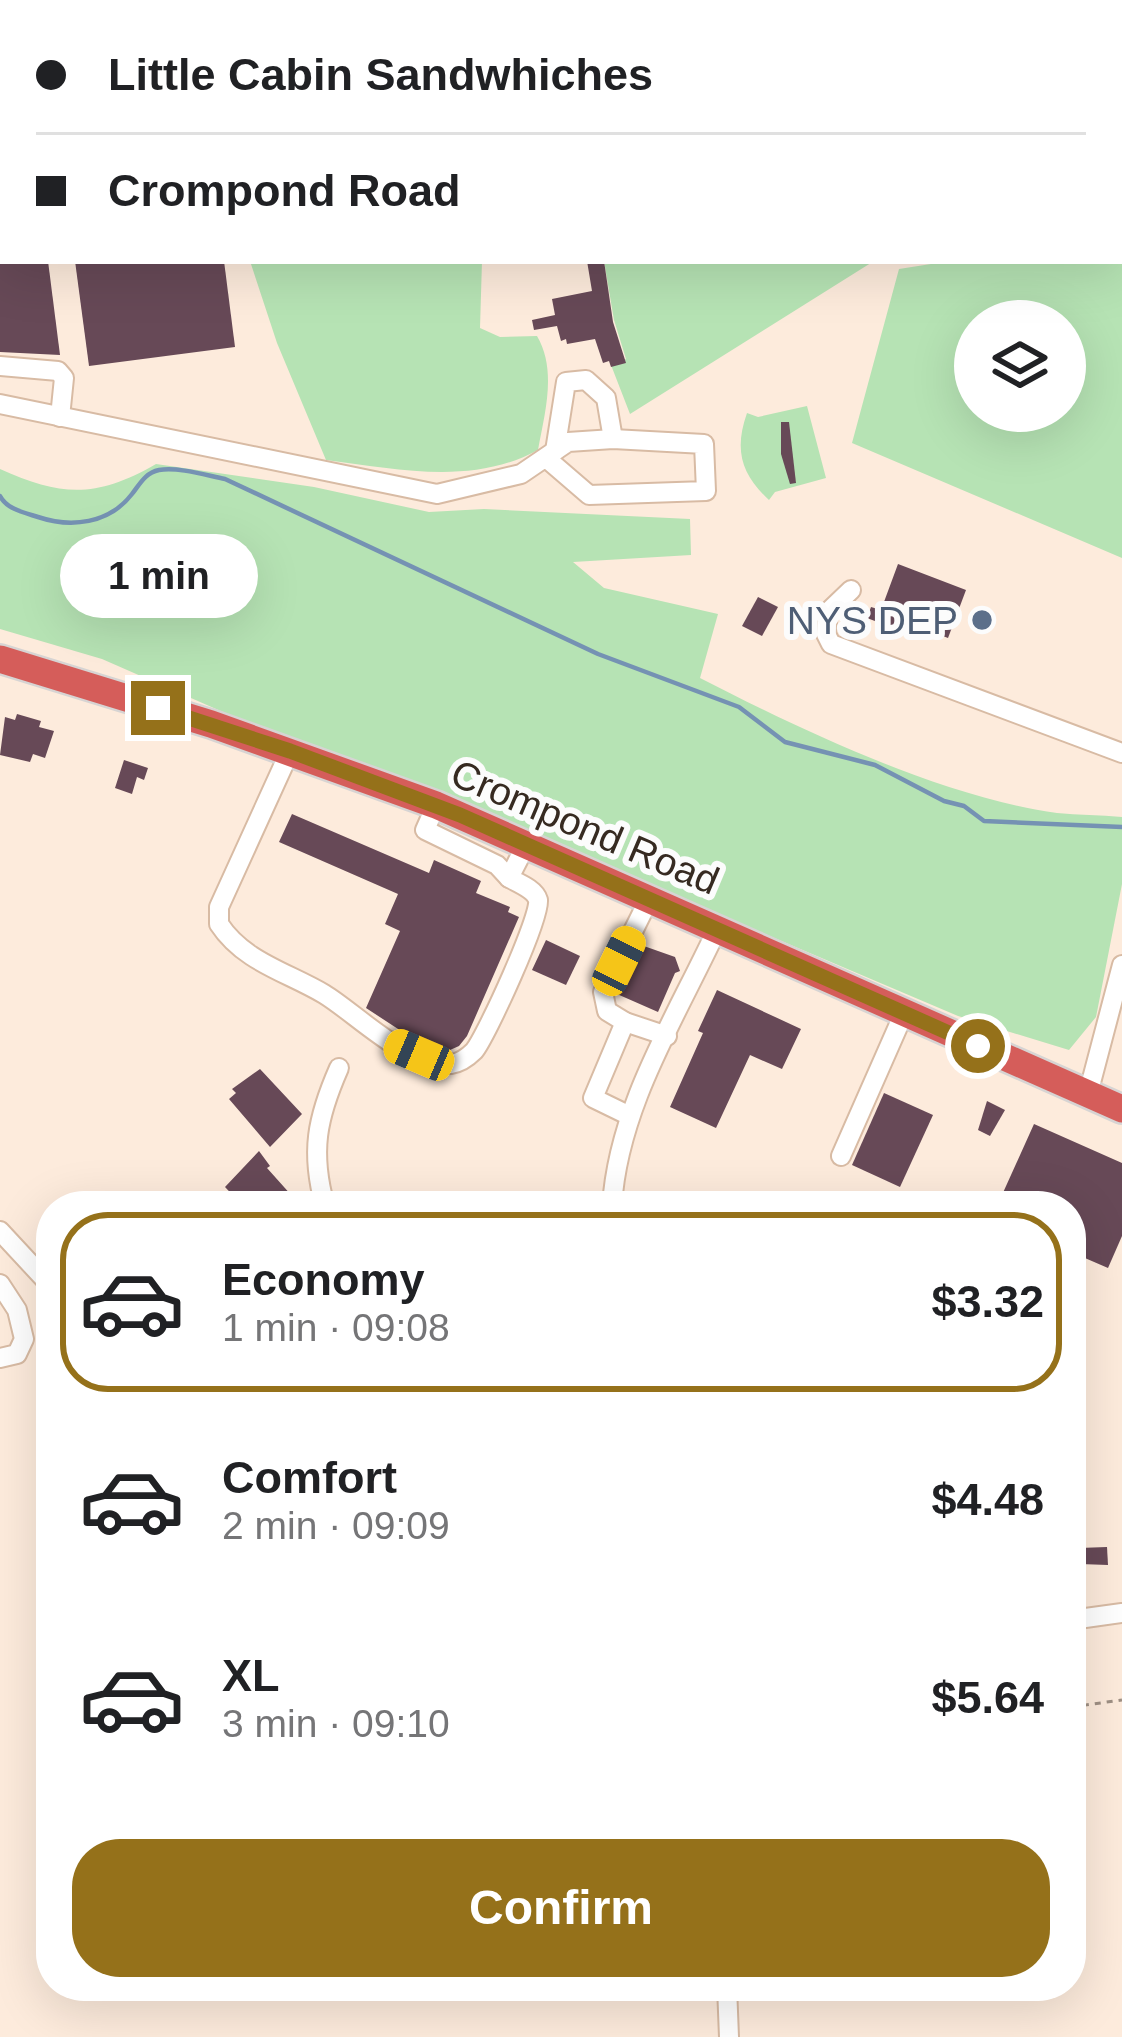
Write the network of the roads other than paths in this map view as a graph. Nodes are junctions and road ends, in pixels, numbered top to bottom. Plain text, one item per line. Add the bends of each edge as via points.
1 (0, 366) edge
2 (0, 404) edge
3 (60, 417) junction
4 (613, 439) junction
5 (550, 455) junction
6 (851, 590) dead end
7 (0, 659) edge
8 (290, 751) junction
9 (1122, 753) edge
10 (436, 805) junction
11 (527, 843) junction
12 (509, 878) junction
13 (650, 897) junction
14 (718, 927) junction
15 (1122, 965) edge
16 (904, 1013) junction
17 (625, 1022) junction
18 (667, 1036) junction
19 (339, 1068) dead end
20 (1088, 1094) junction
21 (1122, 1109) edge
22 (631, 1116) junction
23 (841, 1156) dead end
24 (321, 1191) edge
25 (614, 1191) edge
26 (0, 1231) edge
27 (36, 1270) edge
28 (0, 1284) edge
29 (0, 1358) edge
30 (1122, 1613) edge
31 (1086, 1618) edge
32 (728, 2001) edge
33 (729, 2037) edge

1 - 3 street via 58,371
2 - 3 street
3 - 5 street via 437,494 521,474
4 - 5 street via 568,442
4 - 5 street via 606,398 586,380 566,382
4 - 5 street via 704,444 706,491 589,495
6 - 9 street via 828,612 831,644
7 - 8 highway, Crompond Road
8 - 10 highway, Crompond Road
8 - 12 street via 219,907 219,924 245,952 333,1000 388,1042 437,1063 453,1064 476,1049 537,911 532,891
10 - 11 highway, Crompond Road
10 - 12 street via 425,830
11 - 12 street
11 - 13 highway, Crompond Road
13 - 14 highway, Crompond Road
13 - 17 street via 604,992 607,1011
14 - 16 highway, Crompond Road
14 - 18 street
15 - 20 street
16 - 20 highway, Crompond Road
16 - 23 street
17 - 18 street
17 - 22 street via 592,1098
18 - 22 street
19 - 24 street via 316,1144
20 - 21 highway, Crompond Road
22 - 25 street
26 - 27 street
28 - 29 street via 24,1339 17,1354
30 - 31 street
32 - 33 street

